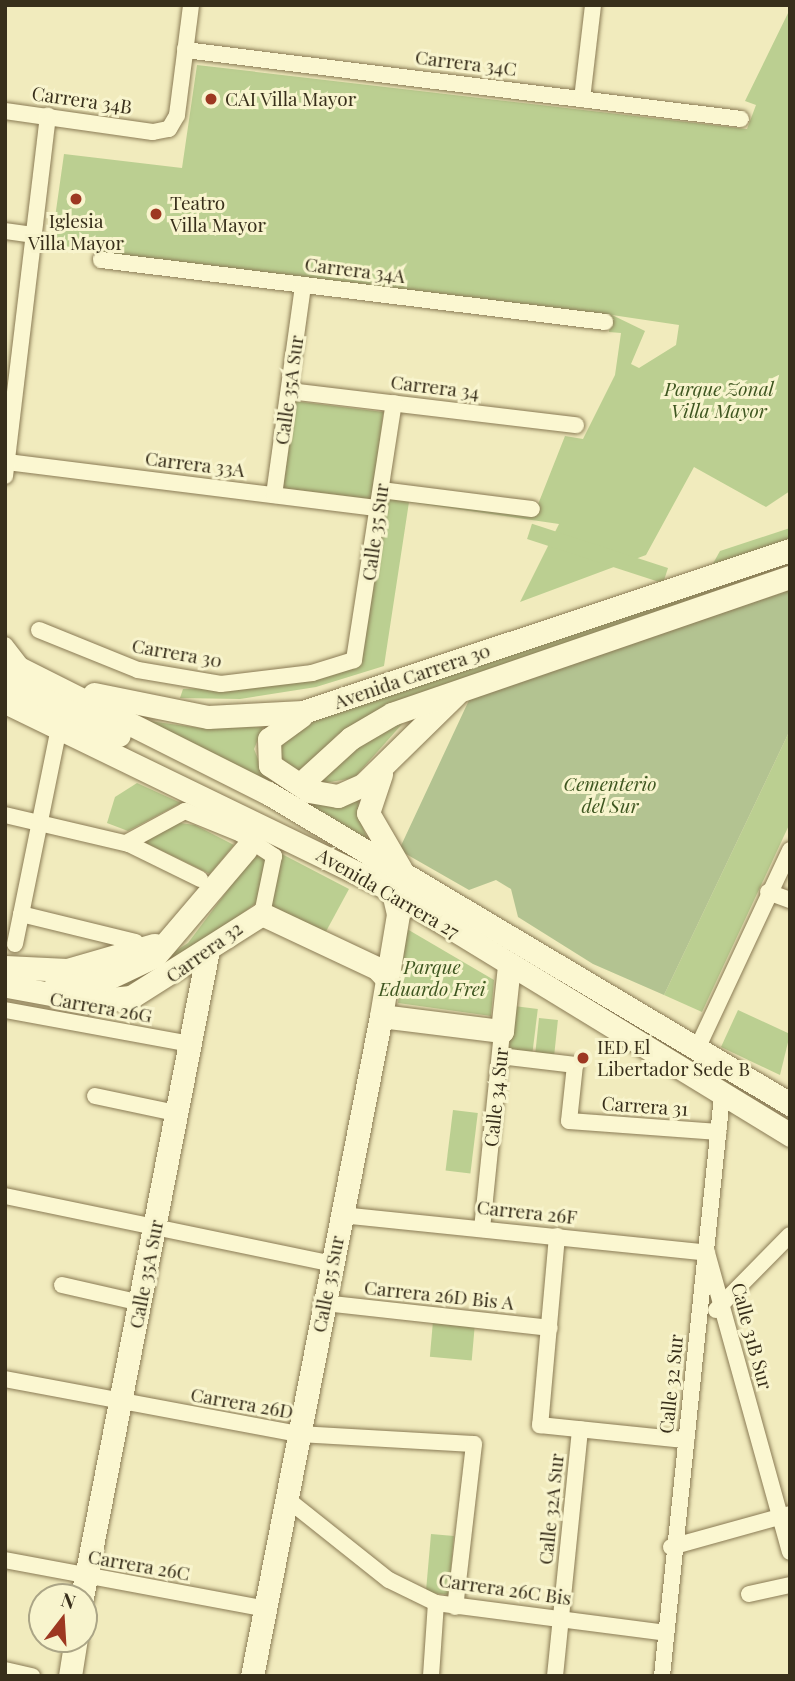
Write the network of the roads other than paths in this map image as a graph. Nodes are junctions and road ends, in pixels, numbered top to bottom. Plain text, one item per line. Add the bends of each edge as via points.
1 (191, 5) edge
2 (593, 5) edge
3 (185, 50) junction
4 (582, 99) junction
5 (5, 111) edge
6 (48, 116) junction
7 (741, 119) dead end
8 (5, 231) edge
9 (34, 235) junction
10 (101, 260) dead end
11 (303, 285) junction
12 (605, 322) dead end
13 (289, 391) junction
14 (394, 403) junction
15 (576, 425) dead end
16 (6, 469) edge
17 (381, 490) junction
18 (274, 495) junction
19 (378, 508) junction
20 (532, 509) dead end
21 (790, 550) edge
22 (790, 577) edge
23 (39, 630) dead end
24 (5, 645) edge
25 (354, 660) joint
26 (5, 661) edge
27 (16, 676) edge
28 (470, 684) junction
29 (5, 702) edge
30 (327, 705) junction
31 (59, 728) junction
32 (385, 763) junction
33 (307, 778) dead end
34 (5, 815) edge
35 (40, 821) junction
36 (126, 843) junction
37 (246, 849) dead end
38 (790, 850) edge
39 (200, 879) dead end
40 (401, 885) junction
41 (768, 892) junction
42 (790, 900) edge
43 (21, 914) junction
44 (262, 914) junction
45 (136, 942) dead end
46 (15, 944) dead end
47 (208, 950) junction
48 (509, 965) junction
49 (6, 979) edge
50 (387, 979) junction
51 (5, 1010) edge
52 (381, 1016) junction
53 (502, 1031) junction
54 (190, 1044) junction
55 (696, 1051) junction
56 (500, 1056) junction
57 (95, 1096) dead end
58 (722, 1097) junction
59 (790, 1104) edge
60 (177, 1113) junction
61 (719, 1132) junction
62 (790, 1135) edge
63 (5, 1196) edge
64 (342, 1214) junction
65 (155, 1224) junction
66 (482, 1229) junction
67 (790, 1235) edge
68 (557, 1236) junction
69 (707, 1253) junction
70 (332, 1264) junction
71 (62, 1285) dead end
72 (141, 1303) junction
73 (324, 1303) junction
74 (722, 1309) junction
75 (699, 1314) junction
76 (550, 1328) junction
77 (5, 1379) edge
78 (121, 1404) junction
79 (580, 1430) junction
80 (298, 1434) junction
81 (686, 1440) junction
82 (287, 1499) junction
83 (785, 1515) edge
84 (671, 1547) junction
85 (790, 1552) edge
86 (5, 1560) edge
87 (72, 1583) edge
88 (85, 1583) edge
89 (790, 1585) edge
90 (98, 1589) edge
91 (749, 1594) dead end
92 (436, 1602) junction
93 (455, 1607) junction
94 (266, 1609) junction
95 (562, 1618) junction
96 (666, 1633) junction
97 (74, 1653) edge
98 (5, 1670) edge
99 (32, 1676) edge
100 (70, 1676) edge
101 (252, 1676) edge
102 (431, 1676) edge
103 (555, 1676) edge
104 (662, 1676) edge

1 - 3 street
2 - 4 street
3 - 4 street, Carrera 34C
3 - 6 street, Carrera 34B via 177,115 169,129 153,132
4 - 7 street, Carrera 34C
5 - 6 street, Carrera 34B
6 - 9 street
8 - 9 street
9 - 16 street
10 - 11 street, Carrera 34A
11 - 12 street, Carrera 34A
11 - 13 street, Calle 35A Sur
13 - 14 street, Carrera 34
13 - 18 street, Calle 35A Sur
14 - 15 street, Carrera 34
14 - 17 street, Calle 35 Sur
16 - 18 street, Carrera 33A
17 - 19 street, Calle 35 Sur
17 - 20 street
18 - 19 street, Carrera 33A
19 - 25 street, Calle 35 Sur
21 - 30 main road, Avenida Carrera 30
22 - 28 main road, Avenida Carrera 30
23 - 25 street, Carrera 30 via 138,670 221,684 312,673
24 - 27 street
26 - 27 main road, Avenida Carrera 27
27 - 30 main road, Avenida Carrera 30 via 182,715 251,717
27 - 40 main road, Avenida Carrera 27 via 236,775 350,844
28 - 32 main road
28 - 33 main road, Avenida Carrera 30 via 369,725
29 - 31 main road, Avenida Carrera 27
30 - 32 main road via 273,734 267,755 276,772 309,791 338,796 357,790
31 - 35 street
31 - 40 main road, Avenida Carrera 27
32 - 40 main road via 368,813
34 - 35 street
35 - 36 street
35 - 43 street
36 - 39 street
36 - 44 street via 185,811 241,834 274,856
37 - 49 main road via 155,956 104,980 54,989
38 - 41 street
40 - 48 main road, Avenida Carrera 27
40 - 50 main road, Calle 35 Sur
40 - 55 main road, Avenida Carrera 27
41 - 42 street
41 - 55 street
43 - 45 street
43 - 46 street
44 - 47 main road, Carrera 32
44 - 50 main road, Carrera 32 via 377,968
47 - 49 main road, Carrera 32 via 146,991 111,1001 52,997
47 - 54 main road, Calle 35A Sur
48 - 53 main road, Calle 34 Sur
48 - 58 main road, Avenida Carrera 27
50 - 52 main road, Calle 35 Sur
51 - 54 street, Carrera 26G
52 - 53 main road
52 - 64 main road, Calle 35 Sur
53 - 56 street, Calle 34 Sur
54 - 60 main road, Calle 35A Sur
55 - 59 main road, Avenida Carrera 27
56 - 61 street, Carrera 31 via 575,1065 569,1121
56 - 66 street, Calle 34 Sur
57 - 60 street
58 - 61 street, Calle 32 Sur
58 - 62 main road, Avenida Carrera 27
60 - 65 main road, Calle 35A Sur
61 - 69 street, Calle 32 Sur
63 - 65 street
64 - 66 street, Carrera 26F
64 - 70 main road, Calle 35 Sur
65 - 70 street
65 - 72 main road, Calle 35A Sur
66 - 68 street, Carrera 26F
67 - 74 street
68 - 69 street, Carrera 26F
68 - 76 street
69 - 74 street, Calle 31B Sur
69 - 75 street, Calle 32 Sur
70 - 73 main road, Calle 35 Sur
71 - 72 street
72 - 78 main road, Calle 35A Sur
73 - 76 street, Carrera 26D Bis A
73 - 80 main road, Calle 35 Sur
74 - 75 street
74 - 83 street, Calle 31B Sur
75 - 81 street, Calle 32 Sur
76 - 79 street via 540,1425
77 - 78 street, Carrera 26D
78 - 80 street, Carrera 26D
78 - 88 main road, Calle 35A Sur
79 - 81 street
79 - 95 street, Calle 32A Sur
80 - 82 main road, Calle 35 Sur
80 - 93 street, Carrera 26D via 474,1444
81 - 84 street, Calle 32 Sur
82 - 92 street, Carrera 26C Bis via 389,1580
82 - 94 main road, Calle 35 Sur
83 - 84 street
83 - 85 street, Calle 31B Sur
84 - 96 street, Calle 32 Sur
86 - 87 street, Carrera 26C
89 - 91 street
90 - 94 street, Carrera 26C
92 - 93 street, Carrera 26C Bis
92 - 102 street
93 - 95 street, Carrera 26C Bis
94 - 101 main road, Calle 35 Sur
95 - 96 street, Carrera 26C Bis
95 - 103 street, Calle 32A Sur
96 - 104 street, Calle 32 Sur
97 - 100 main road
98 - 99 street

